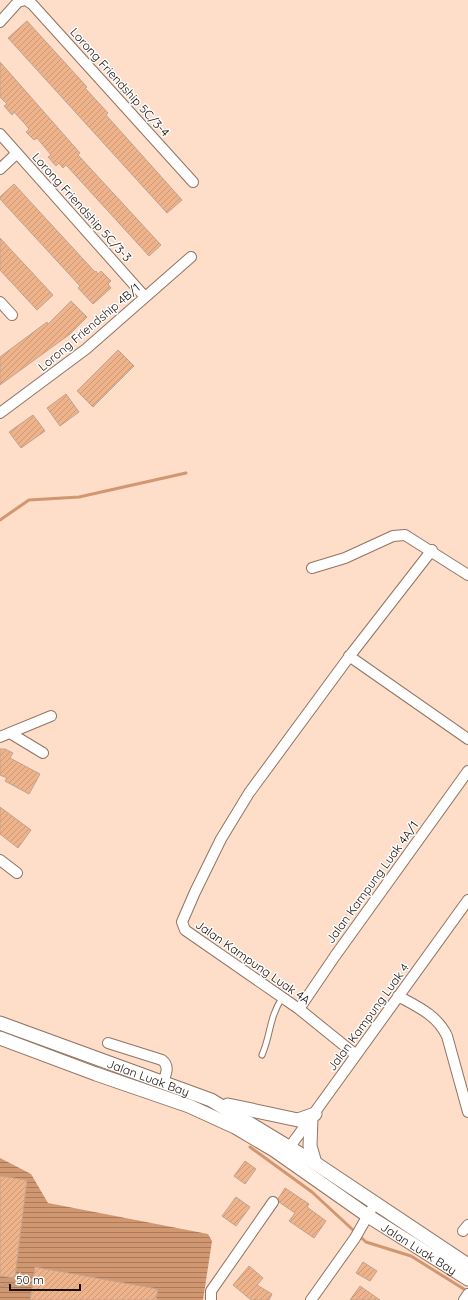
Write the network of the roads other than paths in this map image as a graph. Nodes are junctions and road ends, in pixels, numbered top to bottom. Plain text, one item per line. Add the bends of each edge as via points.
1 (25, 0) edge
2 (0, 22) edge
3 (0, 134) edge
4 (16, 154) junction
5 (0, 169) edge
6 (193, 182) dead end
7 (191, 256) dead end
8 (145, 297) junction
9 (0, 302) edge
10 (12, 315) dead end
11 (0, 413) edge
12 (432, 550) junction
13 (312, 568) dead end
14 (468, 576) edge
15 (353, 651) junction
16 (51, 716) dead end
17 (5, 735) edge
18 (468, 739) edge
19 (43, 753) dead end
20 (468, 770) edge
21 (0, 860) edge
22 (17, 873) dead end
23 (468, 900) edge
24 (398, 996) junction
25 (282, 998) junction
26 (299, 1009) junction
27 (0, 1023) edge
28 (0, 1038) edge
29 (108, 1043) dead end
30 (262, 1055) dead end
31 (356, 1055) junction
32 (163, 1082) junction
33 (211, 1100) junction
34 (468, 1112) edge
35 (313, 1116) junction
36 (290, 1148) junction
37 (274, 1150) junction
38 (292, 1162) junction
39 (315, 1163) junction
40 (273, 1202) dead end
41 (374, 1203) junction
42 (365, 1221) junction
43 (468, 1265) edge
44 (468, 1279) edge
45 (211, 1300) edge
46 (311, 1300) edge

1 - 2 street, Lorong Friendship 5C/3-4 via 18,2
1 - 6 street, Lorong Friendship 5C/3-4 via 32,4
3 - 4 street, Lorong Friendship 5C/3-3
4 - 5 street
4 - 8 street, Lorong Friendship 5C/3-3
7 - 8 street, Lorong Friendship 4B/1
8 - 11 street, Lorong Friendship 4B/1 via 86,349
9 - 10 street
12 - 13 street via 405,535 398,535 345,558
12 - 14 street
12 - 15 street, Jalan Kampung Luak 4A
15 - 18 street
15 - 25 street, Jalan Kampung Luak 4A via 247,796 194,892 182,922 185,930
16 - 17 street
17 - 19 street
20 - 26 street, Jalan Kampung Luak 4A/1
21 - 22 street
23 - 24 street, Jalan Kampung Luak 4
24 - 31 street, Jalan Kampung Luak 4
24 - 34 street via 435,1018 442,1026
25 - 26 street, Jalan Kampung Luak 4A
25 - 30 lane via 272,1015
26 - 31 street, Jalan Kampung Luak 4A
27 - 32 street, Jalan Luak Bay
28 - 37 street, Jalan Luak Bay via 189,1106 235,1127
29 - 32 street via 162,1060 167,1067
31 - 35 street, Jalan Kampung Luak 4
32 - 33 street, Jalan Luak Bay
33 - 35 street via 298,1120
33 - 36 street, Jalan Luak Bay
35 - 36 street, Jalan Kampung Luak 4
35 - 39 street via 310,1146
36 - 37 street
36 - 38 street
36 - 39 street, Jalan Luak Bay
37 - 38 street, Jalan Luak Bay
38 - 42 street, Jalan Luak Bay
39 - 41 street, Jalan Luak Bay
40 - 45 street via 211,1291
41 - 42 street
41 - 43 street, Jalan Luak Bay
42 - 44 street, Jalan Luak Bay
42 - 46 street

